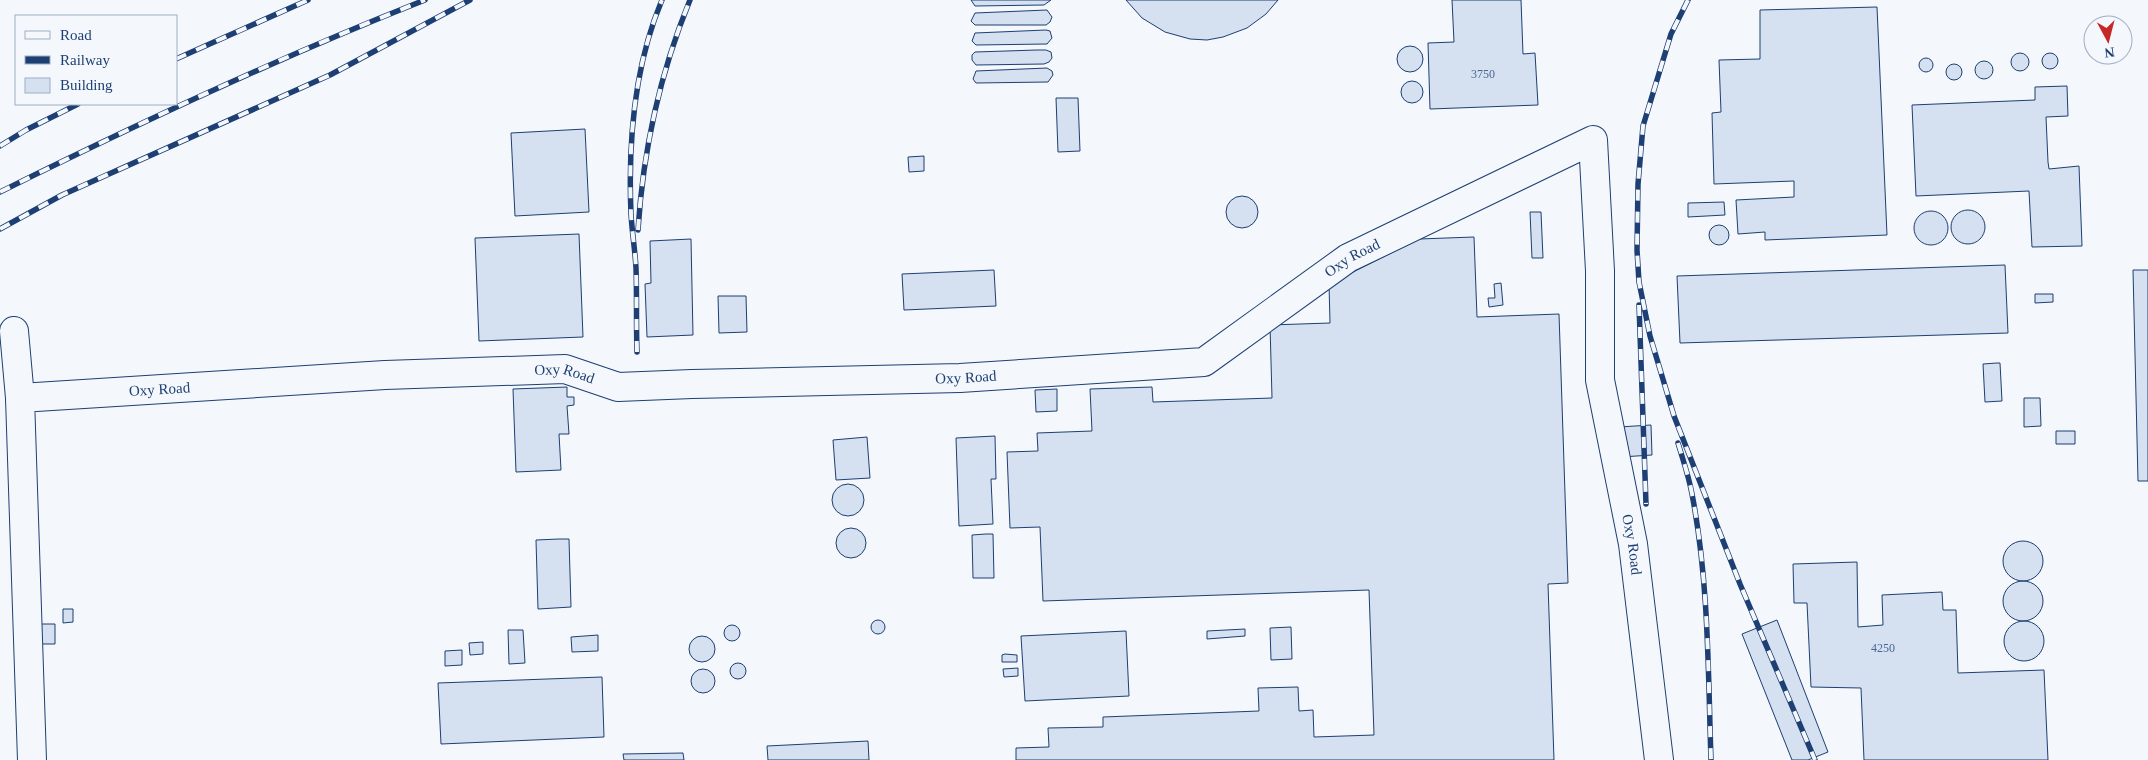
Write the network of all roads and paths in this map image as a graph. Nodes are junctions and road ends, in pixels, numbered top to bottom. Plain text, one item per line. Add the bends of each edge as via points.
1 (14, 331) dead end
2 (20, 398) junction
3 (32, 760) edge
4 (1659, 760) edge

1 - 2 street
2 - 3 street
2 - 4 street, Oxy Road via 385,375 565,370 618,387 960,378 1204,362 1348,258 1593,140 1600,271 1600,380 1633,544

